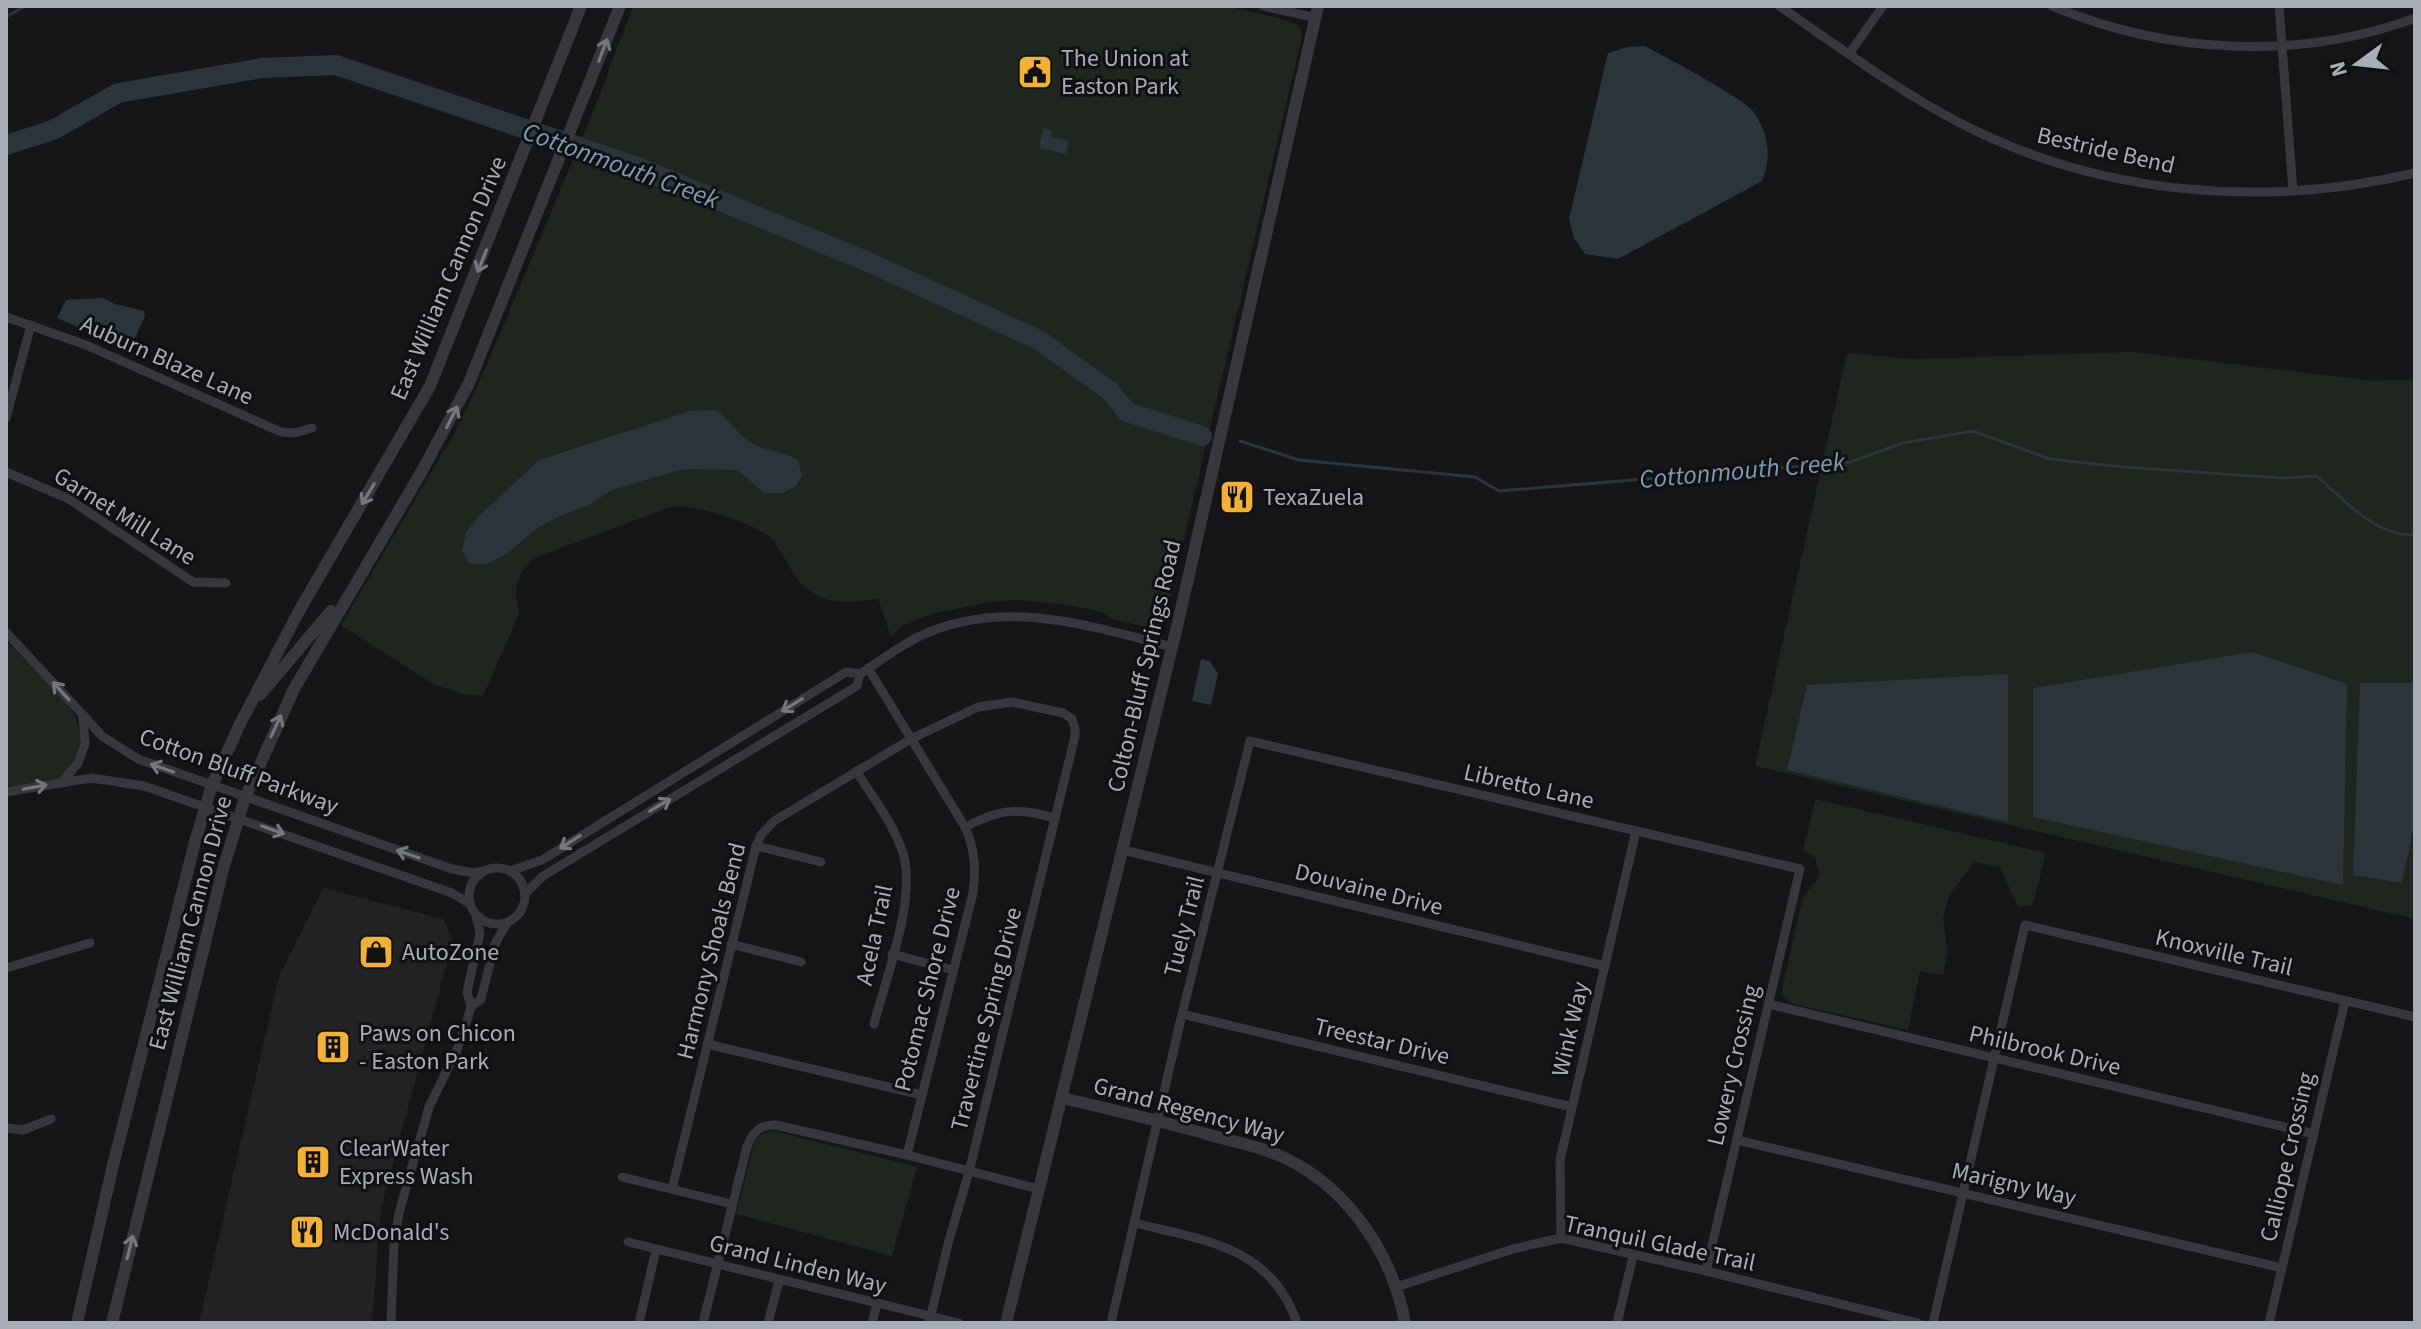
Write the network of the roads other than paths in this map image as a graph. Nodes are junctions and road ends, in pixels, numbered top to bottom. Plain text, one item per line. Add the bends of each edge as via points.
1 (581, 6) edge
2 (620, 6) edge
3 (1263, 6) edge
4 (1779, 6) edge
5 (1883, 6) edge
6 (2052, 6) edge
7 (2279, 6) edge
8 (1320, 10) edge
9 (2415, 18) edge
10 (2282, 46) junction
11 (1849, 54) junction
12 (2415, 173) edge
13 (2293, 191) junction
14 (6, 317) edge
15 (31, 325) junction
16 (6, 418) edge
17 (312, 428) dead end
18 (6, 472) edge
19 (371, 557) junction
20 (226, 583) dead end
21 (6, 632) edge
22 (1172, 647) junction
23 (864, 671) junction
24 (83, 715) junction
25 (1073, 723) joint
26 (240, 724) junction
27 (911, 739) junction
28 (1250, 741) joint
29 (856, 771) junction
30 (63, 781) junction
31 (212, 785) junction
32 (6, 792) edge
33 (245, 798) junction
34 (205, 808) junction
35 (239, 818) junction
36 (1055, 818) junction
37 (965, 827) junction
38 (1636, 831) junction
39 (756, 846) junction
40 (1123, 850) junction
41 (821, 862) dead end
42 (1800, 869) joint
43 (483, 871) junction
44 (510, 871) junction
45 (1217, 873) junction
46 (525, 894) junction
47 (470, 904) junction
48 (476, 916) junction
49 (507, 923) junction
50 (90, 943) dead end
51 (731, 944) junction
52 (892, 954) junction
53 (801, 962) dead end
54 (1605, 966) junction
55 (6, 968) edge
56 (953, 970) junction
57 (2345, 1001) junction
58 (1768, 1004) junction
59 (471, 1007) junction
60 (1182, 1014) junction
61 (2415, 1017) edge
62 (874, 1024) dead end
63 (707, 1044) junction
64 (1994, 1059) junction
65 (922, 1095) junction
66 (1062, 1098) junction
67 (1572, 1107) junction
68 (51, 1119) dead end
69 (1158, 1121) junction
70 (6, 1128) edge
71 (2314, 1134) junction
72 (1737, 1140) junction
73 (907, 1155) junction
74 (969, 1172) junction
75 (622, 1177) dead end
76 (672, 1189) junction
77 (1039, 1189) junction
78 (1963, 1193) junction
79 (732, 1204) junction
80 (1135, 1223) junction
81 (1561, 1238) junction
82 (628, 1242) dead end
83 (656, 1250) junction
84 (1633, 1256) junction
85 (718, 1265) junction
86 (2282, 1268) junction
87 (1706, 1271) junction
88 (779, 1281) junction
89 (1396, 1287) junction
90 (877, 1304) junction
91 (929, 1320) edge
92 (77, 1323) edge
93 (112, 1323) edge
94 (391, 1323) edge
95 (639, 1323) edge
96 (703, 1323) edge
97 (768, 1323) edge
98 (872, 1323) edge
99 (959, 1323) edge
100 (1006, 1323) edge
101 (1111, 1323) edge
102 (1297, 1323) edge
103 (1405, 1323) edge
104 (1617, 1323) edge
105 (1918, 1323) edge
106 (1933, 1323) edge
107 (2269, 1323) edge

1 -> 26 street, East William Cannon Drive via 430,386
19 -> 2 street, East William Cannon Drive via 469,383
3 - 8 street
4 - 11 street, Bestride Bend
5 - 11 street
6 - 10 street via 2115,29 2169,40
7 - 10 street
8 - 22 street, Colton-Bluff Springs Road
9 - 10 street via 2330,41
10 - 13 street
11 - 13 street, Bestride Bend via 1956,121 2055,163 2197,191
12 - 13 street, Bestride Bend
14 - 15 street, Auburn Blaze Lane
15 - 16 street
15 - 17 street, Auburn Blaze Lane via 281,432
18 - 20 street, Garnet Mill Lane via 69,499 193,582
19 - 26 street, East William Cannon Drive
33 -> 19 street, East William Cannon Drive via 294,689
24 -> 21 street, Cotton Bluff Parkway
22 - 23 street via 1068,620 1015,615 961,623 916,638
22 - 40 street, Colton-Bluff Springs Road
23 - 27 street, Potomac Shore Drive
23 -> 44 street via 847,671 542,860
46 -> 23 street via 543,876 857,686
24 - 30 street via 85,744
31 -> 24 street, Cotton Bluff Parkway via 138,759 102,736
25 - 27 street, Harmony Shoals Bend via 1063,713 1033,704 995,703
25 - 36 street, Travertine Spring Drive via 1075,736
26 - 31 street, East William Cannon Drive
27 - 29 street, Harmony Shoals Bend
27 - 37 street, Potomac Shore Drive
28 - 38 street, Libretto Lane
28 - 45 street, Tuely Trail
29 - 39 street, Harmony Shoals Bend via 774,821
29 - 52 street, Acela Trail via 904,856 907,892
32 -> 30 street, Cotton Bluff Parkway
30 - 34 street, Cotton Bluff Parkway via 126,782
31 - 33 street, Cotton Bluff Parkway
31 - 34 street, East William Cannon Drive
33 - 35 street, East William Cannon Drive
43 -> 33 street, Cotton Bluff Parkway via 457,870
34 - 35 street, Cotton Bluff Parkway
34 - 92 street, East William Cannon Drive
35 -> 47 street, Cotton Bluff Parkway via 452,893
93 -> 35 street, East William Cannon Drive
36 - 37 street via 1001,811
36 - 74 street, Travertine Spring Drive
37 - 56 street, Potomac Shore Drive via 973,846 975,878
38 - 42 street, Libretto Lane
38 - 54 street, Wink Way
39 - 41 street
39 - 51 street, Harmony Shoals Bend
40 - 45 street, Douvaine Drive
40 - 66 street, Colton-Bluff Springs Road
42 - 58 street, Lowery Crossing
43 - 44 street
43 - 47 street via 471,883
44 - 46 street
45 - 54 street, Douvaine Drive
45 - 60 street, Tuely Trail
46 - 49 street via 520,913
47 - 48 street
48 - 49 street via 492,924
48 - 59 street via 480,933 467,992
49 - 59 street via 495,944 481,999
50 - 55 street
51 - 53 street
51 - 63 street, Harmony Shoals Bend
52 - 56 street
52 - 62 street, Acela Trail
54 - 67 street, Wink Way
56 - 65 street, Potomac Shore Drive
57 - 61 street, Knoxville Trail
57 - 64 street, Knoxville Trail via 2025,925
57 - 71 street, Calliope Crossing
58 - 64 street, Philbrook Drive
58 - 72 street, Lowery Crossing
59 - 94 street via 429,1107 404,1195 394,1244
60 - 67 street, Treestar Drive
60 - 69 street, Tuely Trail
63 - 65 street
63 - 76 street, Harmony Shoals Bend
64 - 71 street, Philbrook Drive
64 - 78 street
65 - 73 street, Potomac Shore Drive
66 - 69 street, Grand Regency Way
66 - 77 street, Colton-Bluff Springs Road
67 - 81 street, Wink Way via 1560,1160
68 - 70 street via 23,1130
69 - 80 street, Tuely Trail
69 - 89 street, Grand Regency Way via 1254,1147 1288,1160 1320,1181 1370,1234
71 - 86 street, Calliope Crossing
72 - 78 street, Marigny Way
72 - 87 street, Lowery Crossing
73 - 74 street
73 - 79 street via 770,1124 751,1137
74 - 77 street
74 - 91 street, Travertine Spring Drive
75 - 76 street
76 - 79 street
77 - 100 street, Colton-Bluff Springs Road
78 - 86 street, Marigny Way
78 - 106 street
79 - 85 street
80 - 101 street, Tuely Trail
80 - 102 street via 1249,1258 1274,1279
81 - 84 street, Tranquil Glade Trail
81 - 89 street, Tranquil Glade Trail
82 - 83 street, Grand Linden Way
83 - 85 street, Grand Linden Way
83 - 95 street
84 - 87 street, Tranquil Glade Trail
84 - 104 street
85 - 88 street, Grand Linden Way
85 - 96 street
86 - 107 street, Calliope Crossing
87 - 105 street, Tranquil Glade Trail
88 - 90 street, Grand Linden Way
88 - 97 street
89 - 103 street, Grand Regency Way
90 - 91 street, Grand Linden Way
90 - 98 street
91 - 99 street, Grand Linden Way

